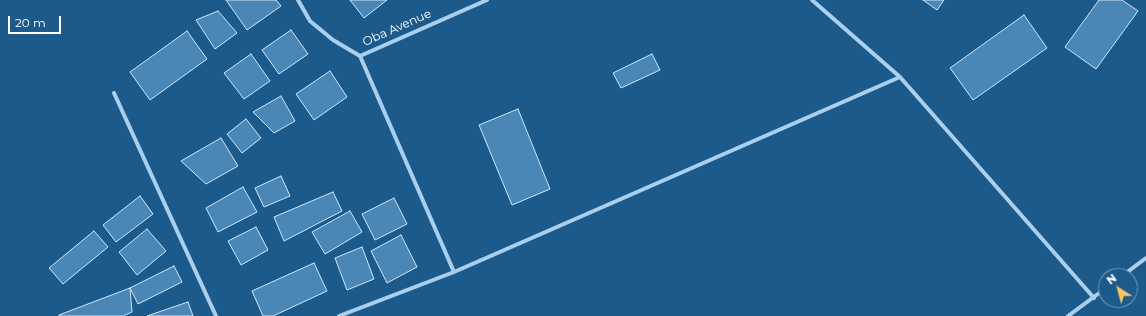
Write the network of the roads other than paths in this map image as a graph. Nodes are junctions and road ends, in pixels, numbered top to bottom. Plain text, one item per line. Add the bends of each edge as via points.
1 (298, 0) edge
2 (486, 0) edge
3 (812, 0) edge
4 (360, 56) junction
5 (900, 77) junction
6 (114, 93) dead end
7 (1146, 258) edge
8 (1133, 268) edge
9 (454, 272) junction
10 (1098, 295) edge
11 (1094, 298) junction
12 (216, 316) edge
13 (339, 316) edge
14 (1068, 316) edge

1 - 4 street via 310,21 333,40
2 - 4 street, Oba Avenue
3 - 5 street
4 - 9 street
5 - 9 street
5 - 11 street
6 - 12 street
7 - 8 street
9 - 13 street
10 - 11 street
11 - 14 street

